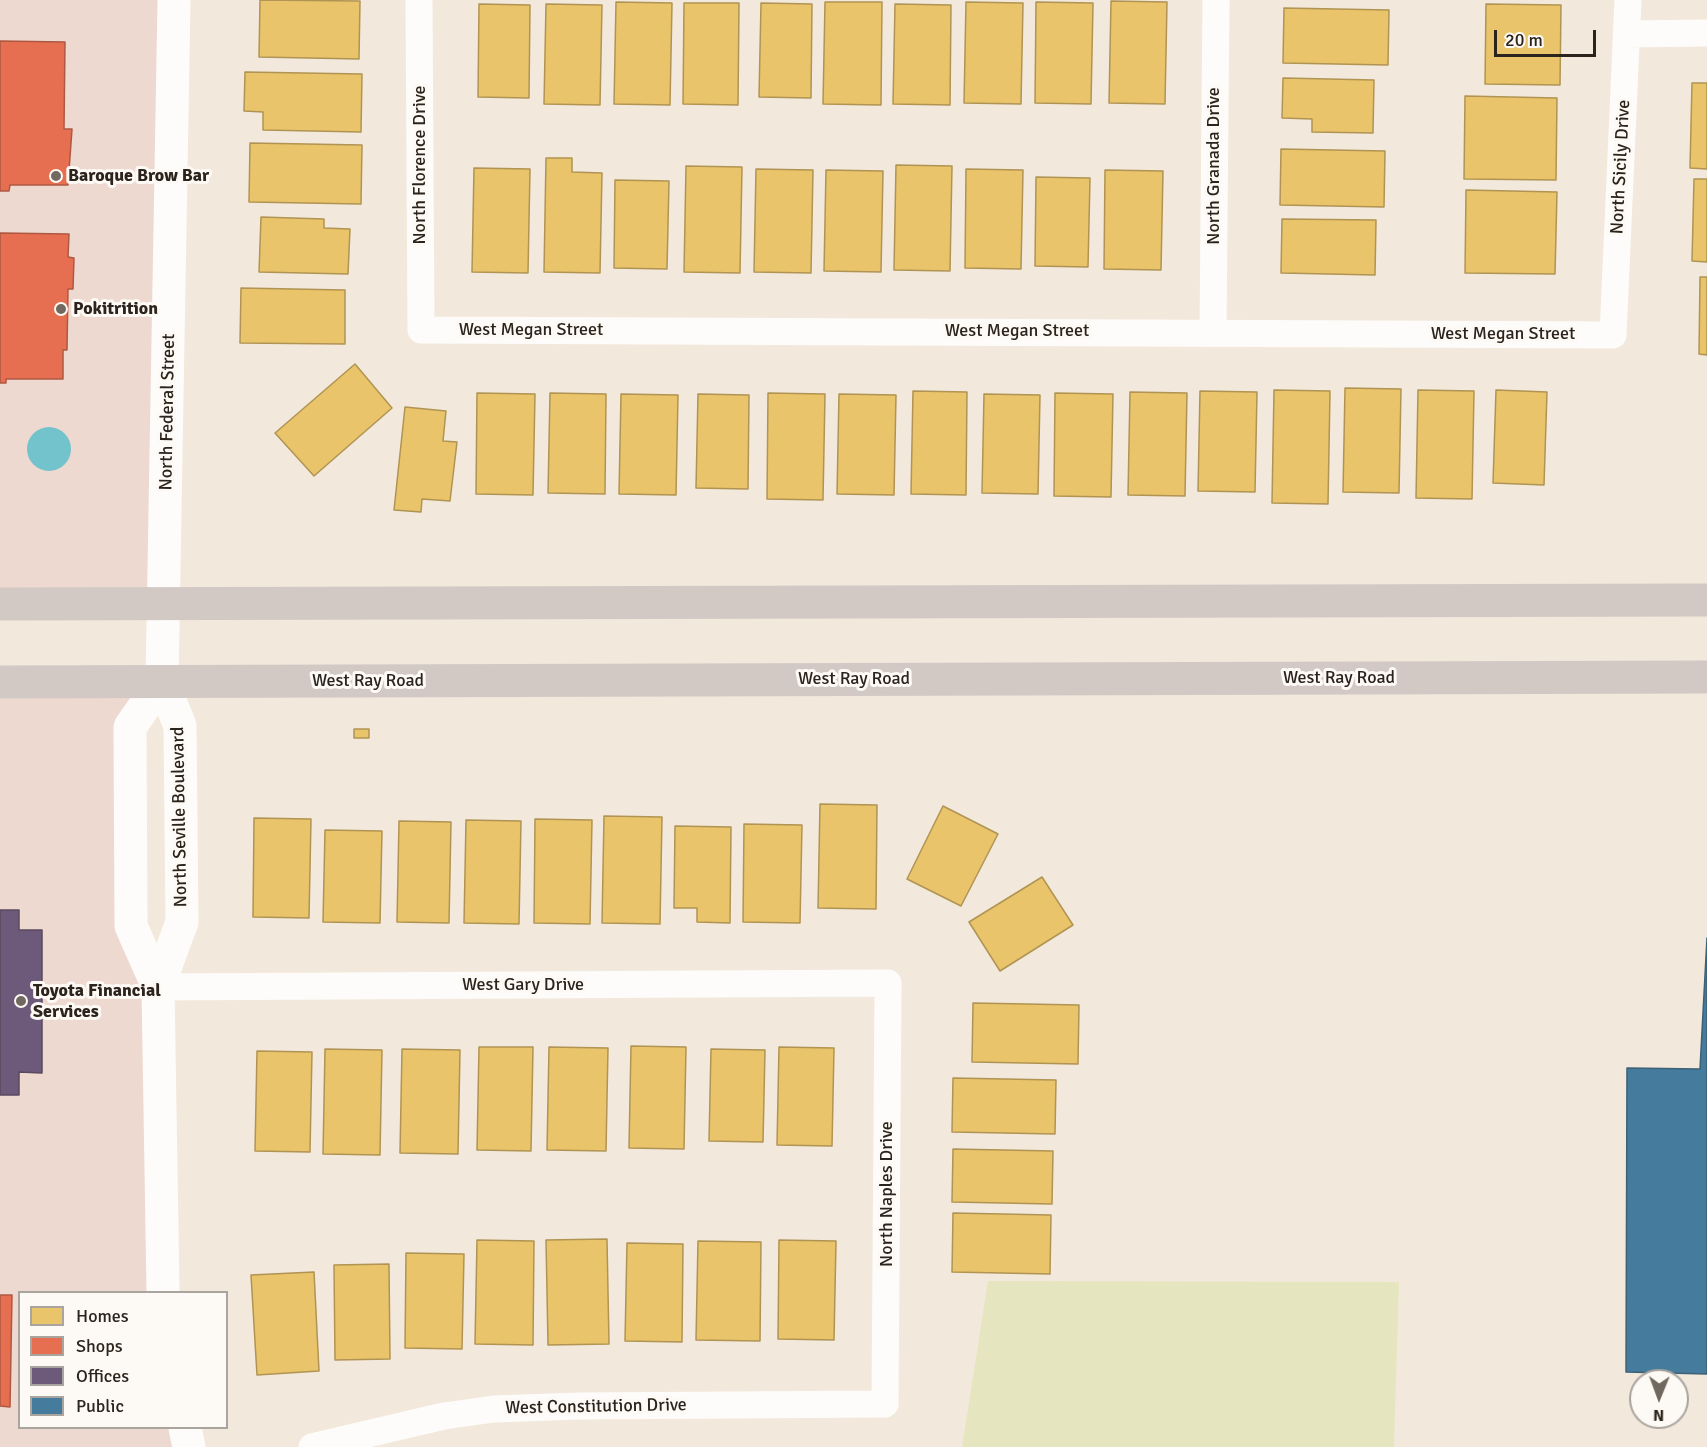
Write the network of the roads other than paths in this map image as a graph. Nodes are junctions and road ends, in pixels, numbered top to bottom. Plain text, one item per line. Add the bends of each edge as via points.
1 (174, 0) edge
2 (419, 0) edge
3 (1215, 0) edge
4 (1628, 0) edge
5 (1707, 33) edge
6 (1627, 34) junction
7 (421, 330) joint
8 (1213, 332) junction
9 (1613, 335) joint
10 (1707, 600) edge
11 (0, 604) edge
12 (164, 605) junction
13 (1707, 677) edge
14 (162, 681) junction
15 (0, 682) edge
16 (888, 983) joint
17 (158, 987) junction
18 (163, 1291) edge
19 (885, 1404) joint
20 (185, 1429) edge
21 (189, 1447) edge
22 (312, 1447) edge

1 - 12 street, North Federal Street
2 - 7 street, North Florence Drive
3 - 8 street, North Granada Drive
4 - 6 street, North Sicily Drive
5 - 6 street
6 - 9 street, North Sicily Drive
7 - 8 street, West Megan Street
8 - 9 street, West Megan Street
10 - 12 main road
11 - 12 main road
12 - 14 street, North Federal Street
13 - 14 main road, West Ray Road
14 - 15 main road, West Ray Road
14 - 17 street, North Seville Boulevard via 180,726 182,922
14 - 17 street, North Seville Boulevard via 130,727 131,926
16 - 17 street, West Gary Drive
16 - 19 street, North Naples Drive
17 - 18 street, North Seville Boulevard
19 - 22 street, West Constitution Drive via 494,1409 444,1416
20 - 21 street

